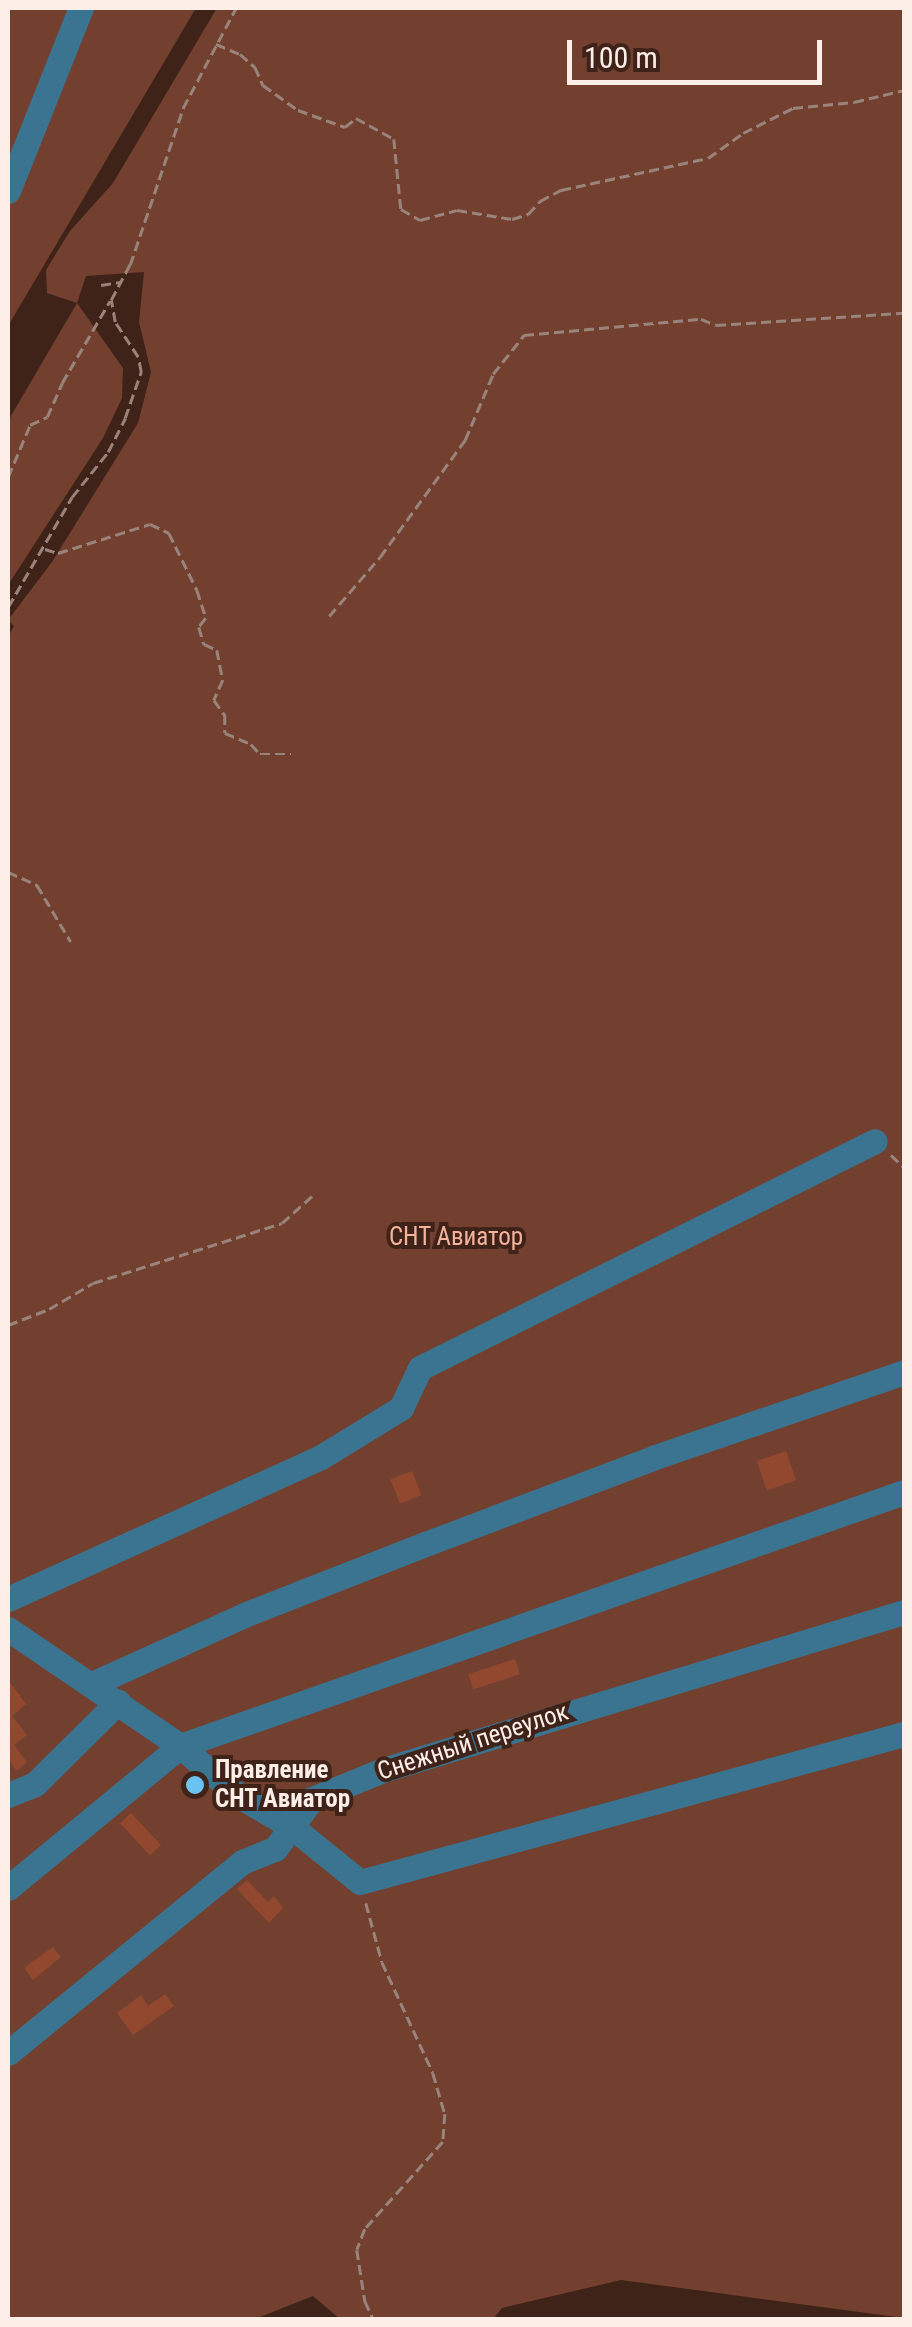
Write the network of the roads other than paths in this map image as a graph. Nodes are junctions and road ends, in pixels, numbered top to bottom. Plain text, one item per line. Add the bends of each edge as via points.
1 (81, 8) edge
2 (8, 191) edge
3 (875, 1141) dead end
4 (904, 1372) edge
5 (904, 1492) edge
6 (8, 1598) edge
7 (904, 1612) edge
8 (8, 1629) edge
9 (92, 1684) junction
10 (118, 1702) junction
11 (904, 1734) edge
12 (180, 1746) junction
13 (8, 1795) edge
14 (292, 1827) junction
15 (8, 1888) edge
16 (8, 2053) edge

1 - 2 street
3 - 6 street via 420,1368 402,1408 321,1457
4 - 9 street via 428,1543
5 - 12 street
7 - 14 street, Снежный переулок via 383,1770 312,1798
8 - 9 street
9 - 10 street
10 - 12 street
10 - 13 street via 35,1784
11 - 14 street via 360,1882
12 - 14 street via 240,1796
12 - 15 street
14 - 16 street, Снежный переулок via 275,1849 242,1862

